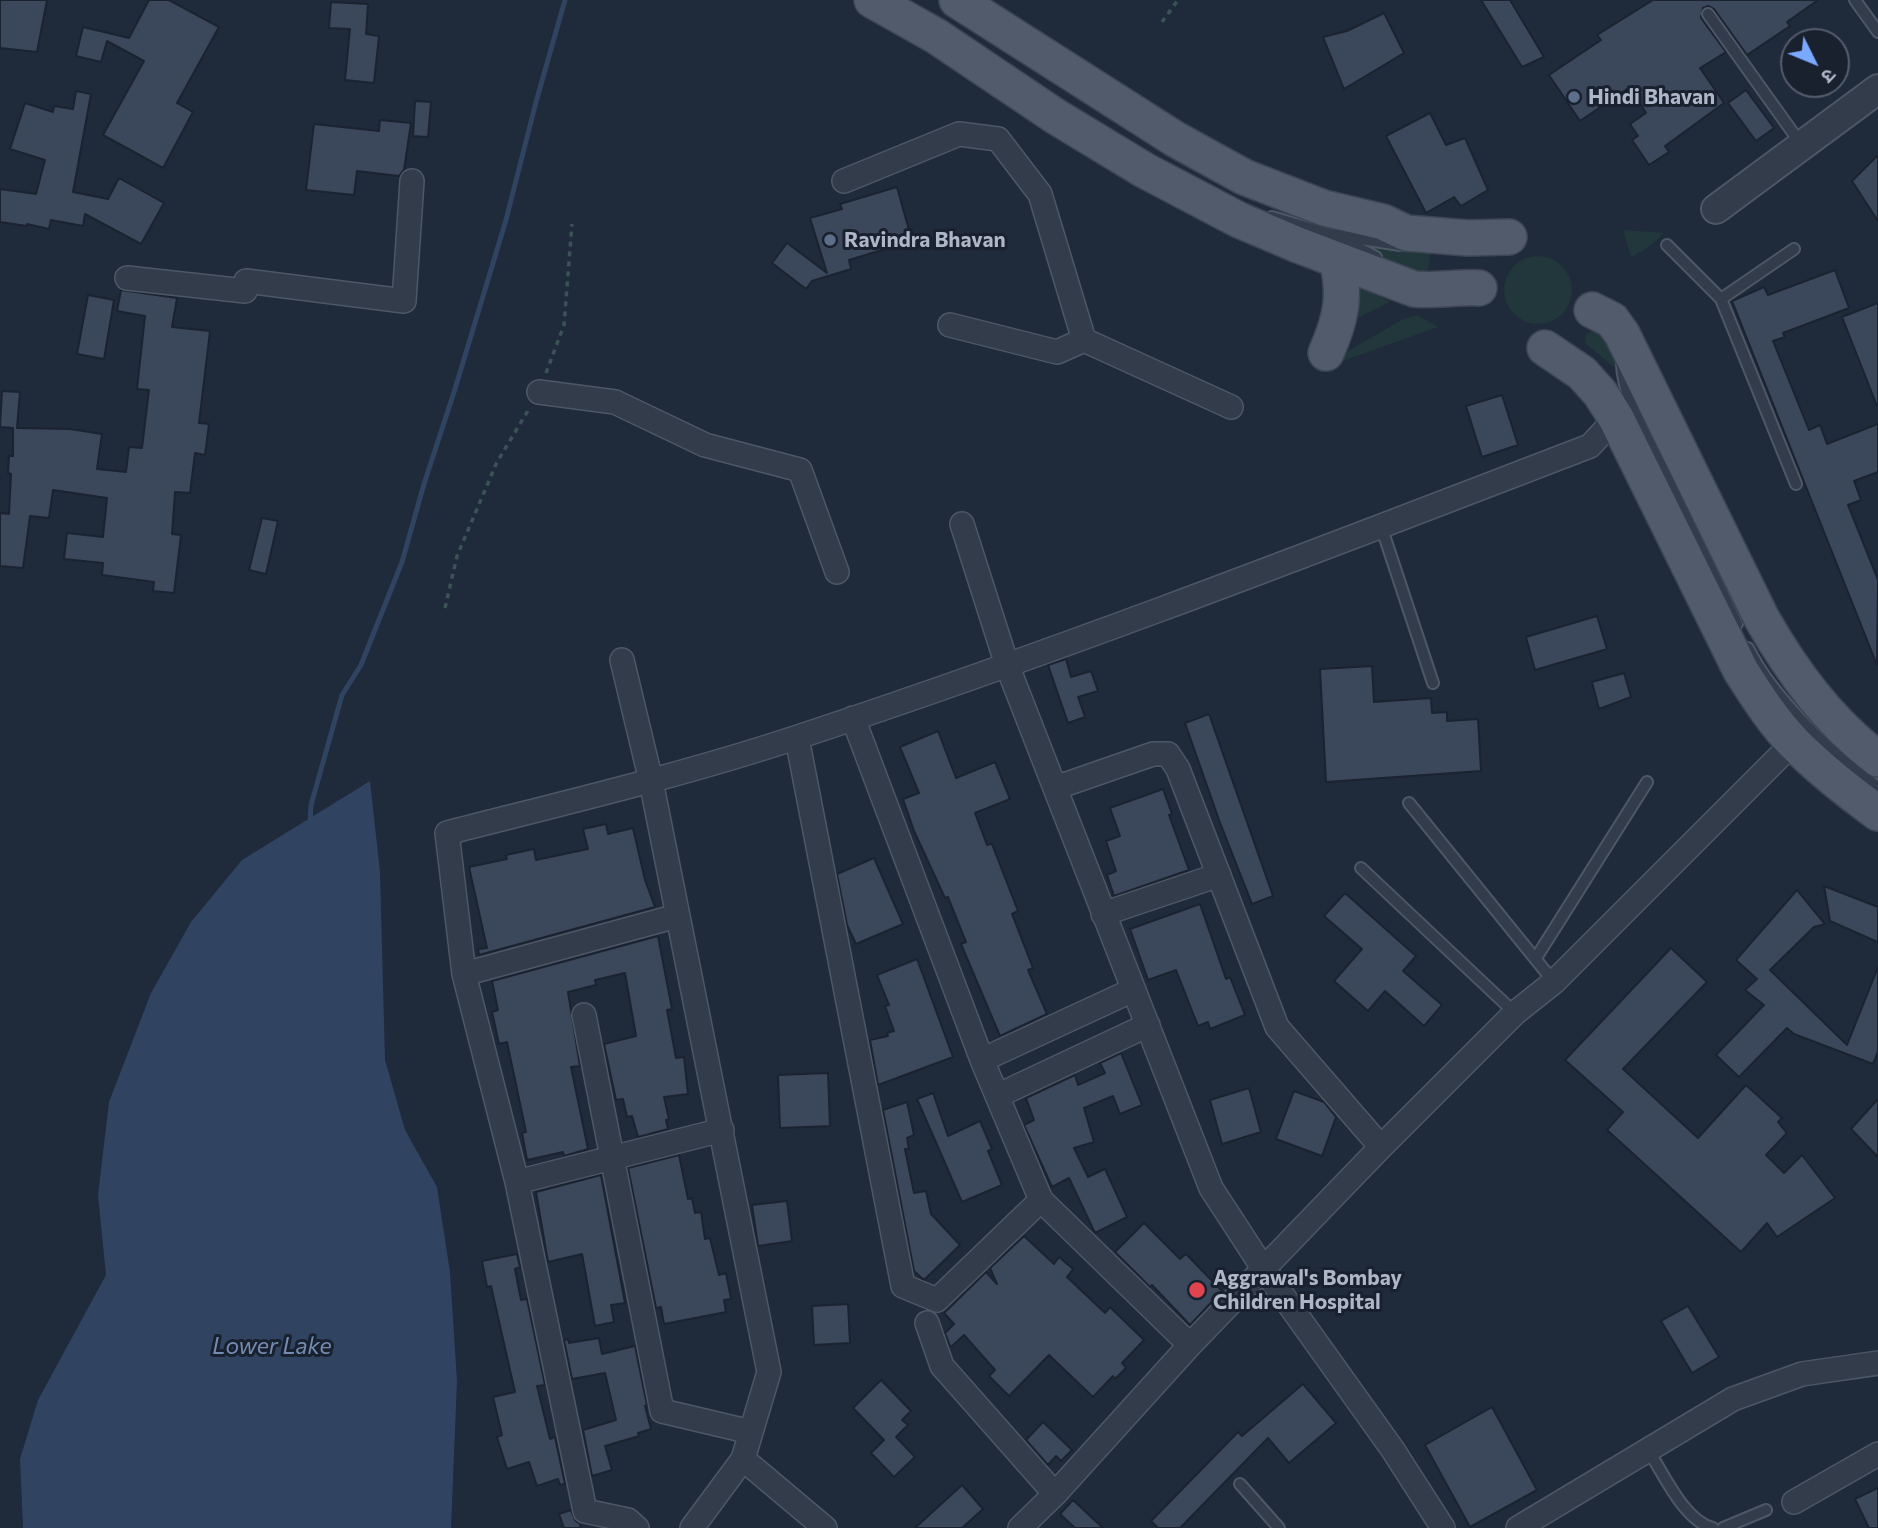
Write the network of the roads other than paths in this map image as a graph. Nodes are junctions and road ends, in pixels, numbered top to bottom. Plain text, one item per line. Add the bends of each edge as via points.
1 (872, 0) edge
2 (957, 0) edge
3 (1855, 0) edge
4 (1709, 14) dead end
5 (1878, 32) edge
6 (1878, 89) edge
7 (1802, 147) junction
8 (412, 181) dead end
9 (844, 181) dead end
10 (1716, 209) dead end
11 (1262, 214) dead end
12 (1509, 237) dead end
13 (1468, 239) junction
14 (1667, 244) dead end
15 (1333, 246) junction
16 (1794, 249) dead end
17 (1390, 264) dead end
18 (127, 278) dead end
19 (1479, 288) dead end
20 (1721, 299) junction
21 (1591, 310) dead end
22 (950, 325) dead end
23 (1622, 334) junction
24 (1084, 340) junction
25 (1545, 348) dead end
26 (1326, 353) dead end
27 (1595, 373) junction
28 (1621, 373) junction
29 (539, 392) road end
30 (1231, 407) dead end
31 (1616, 418) junction
32 (1796, 484) dead end
33 (962, 524) dead end
34 (1381, 526) junction
35 (837, 572) dead end
36 (1740, 630) dead end
37 (1746, 643) dead end
38 (622, 660) dead end
39 (1007, 665) junction
40 (1433, 683) dead end
41 (853, 718) junction
42 (797, 738) junction
43 (1793, 743) junction
44 (1878, 760) edge
45 (651, 781) junction
46 (1647, 782) dead end
47 (1878, 787) edge
48 (1055, 788) junction
49 (1409, 803) dead end
50 (1878, 813) edge
51 (1361, 868) dead end
52 (1219, 875) junction
53 (1103, 914) junction
54 (677, 916) junction
55 (1536, 958) junction
56 (464, 974) junction
57 (1554, 982) junction
58 (1133, 989) junction
59 (1515, 1013) junction
60 (584, 1015) dead end
61 (1149, 1025) junction
62 (982, 1060) junction
63 (997, 1096) junction
64 (722, 1130) junction
65 (1381, 1147) junction
66 (613, 1158) junction
67 (517, 1182) junction
68 (1041, 1200) junction
69 (1263, 1268) junction
70 (927, 1323) dead end
71 (1190, 1345) junction
72 (1878, 1363) edge
73 (751, 1432) junction
74 (1648, 1450) junction
75 (1878, 1454) edge
76 (743, 1459) junction
77 (1240, 1484) dead end
78 (1055, 1494) junction
79 (1794, 1502) dead end
80 (1766, 1510) dead end
81 (637, 1528) edge
82 (692, 1528) edge
83 (825, 1528) edge
84 (1020, 1528) edge
85 (1279, 1528) edge
86 (1443, 1528) edge
87 (1518, 1528) edge
88 (1713, 1528) edge
89 (1723, 1528) edge

1 - 15 main road via 1144,170 1240,220
2 - 13 main road via 1175,139 1244,177 1406,233
3 - 5 lane
4 - 7 lane
6 - 7 street
7 - 10 street
8 - 18 street via 404,301
9 - 24 street via 959,134 998,139 1040,194
11 - 15 lane
12 - 13 main road
13 - 15 lane via 1422,247
14 - 20 lane
15 - 17 lane
15 - 19 main road via 1414,289 1421,284
15 - 26 main road via 1343,283 1340,312
16 - 20 lane
20 - 32 lane
21 - 23 main road via 1612,320
22 - 24 street via 1057,352
23 - 28 lane
23 - 44 main road via 1785,659 1828,714
24 - 30 street
25 - 27 main road
27 - 28 lane
27 - 31 main road via 1600,393
28 - 36 lane
29 - 35 street via 615,402 705,445 800,470
31 - 34 street via 1590,446
31 - 43 main road via 1741,671
33 - 39 street
34 - 39 street
34 - 40 lane
37 - 47 lane via 1797,715
38 - 45 street
39 - 41 street
39 - 48 street
41 - 42 street
41 - 62 street
42 - 45 street
42 - 68 street via 903,1286 937,1300
43 - 50 main road
43 - 57 street
45 - 54 street
45 - 56 street via 447,833
46 - 55 lane
48 - 52 street via 1153,754 1168,754
48 - 53 street
49 - 55 lane
51 - 59 lane
52 - 53 street
52 - 65 street via 1277,1027
53 - 58 street
54 - 56 street
54 - 64 street
55 - 57 lane
56 - 67 street
57 - 59 street
58 - 61 street
58 - 62 street
59 - 65 street
60 - 66 street
61 - 63 street
61 - 69 street via 1211,1188
62 - 63 street
63 - 68 street
64 - 66 street
64 - 73 street via 769,1372
65 - 69 street
66 - 67 street
66 - 73 street via 662,1411
67 - 81 street via 585,1511 628,1520
68 - 71 street
69 - 71 street
69 - 86 street
70 - 78 street via 942,1366
71 - 78 street
72 - 74 street via 1802,1374 1733,1399
73 - 76 street
74 - 87 street
74 - 88 lane via 1688,1514
75 - 79 street
76 - 82 street
76 - 83 street
77 - 85 lane
78 - 84 street
80 - 89 lane

